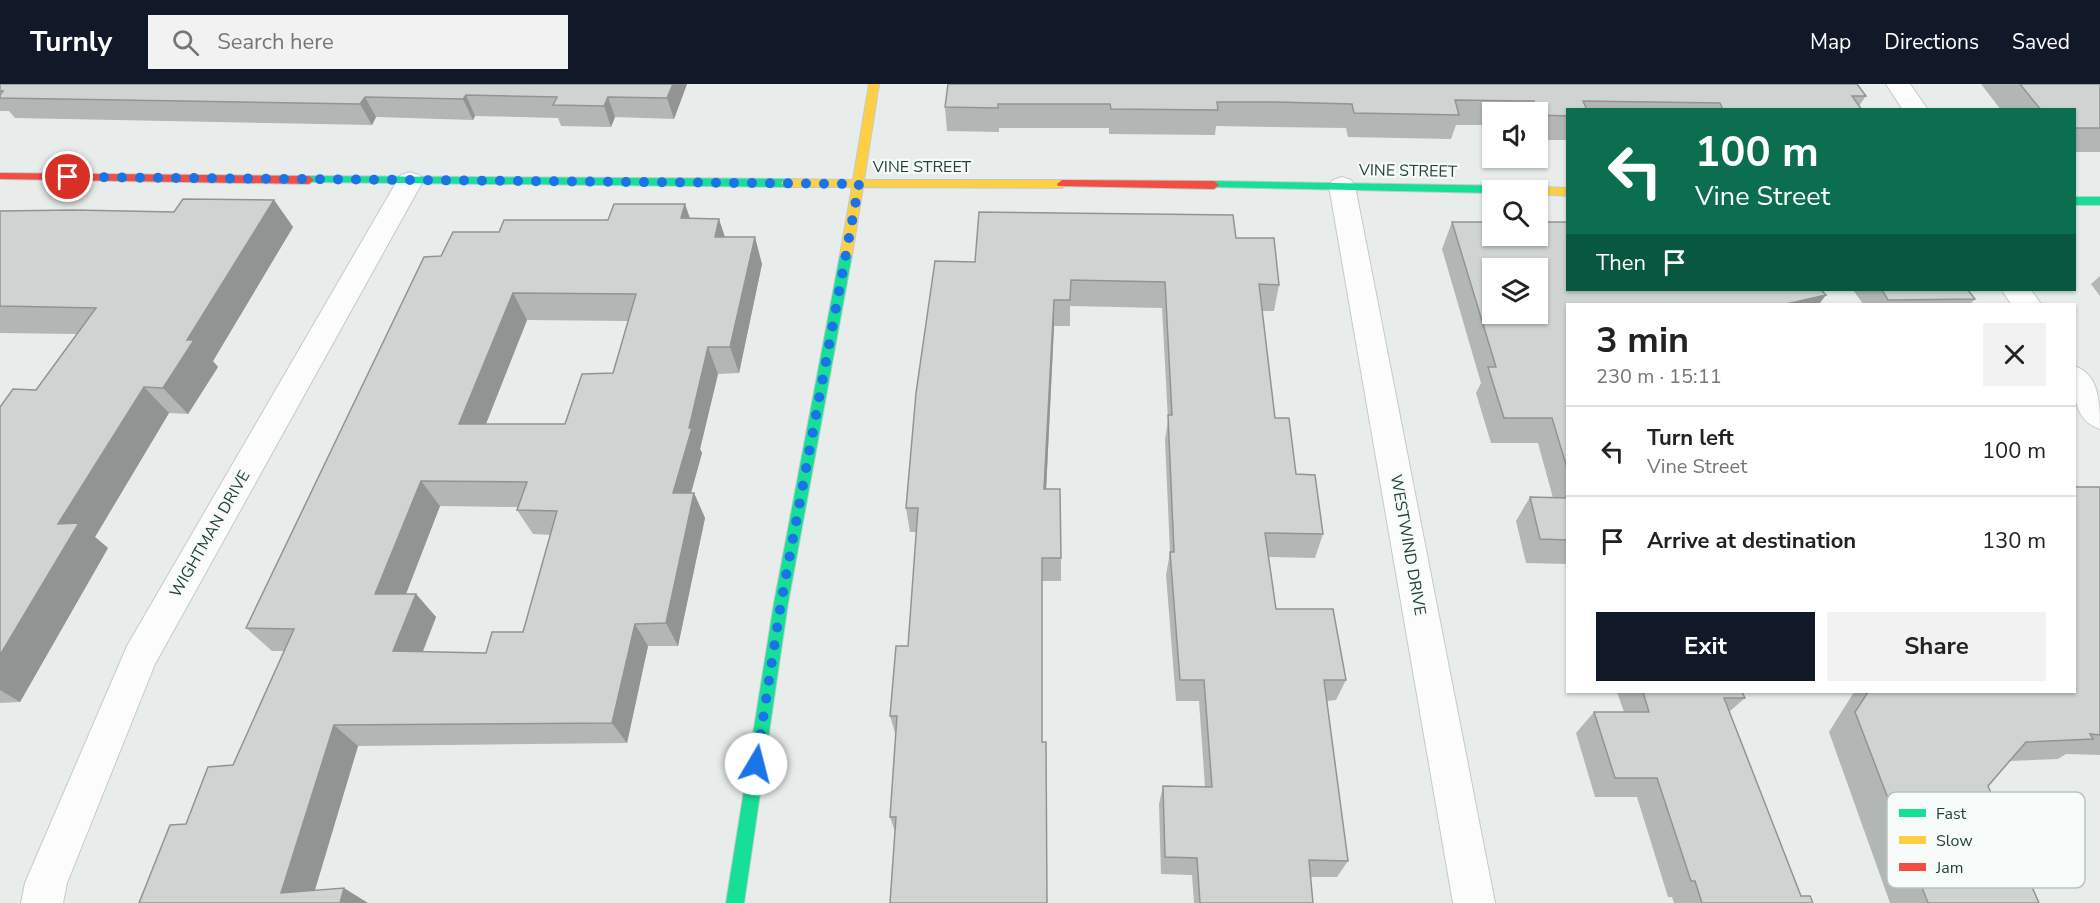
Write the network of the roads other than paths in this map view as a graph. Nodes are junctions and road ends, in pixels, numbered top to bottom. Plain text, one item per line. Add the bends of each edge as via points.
1 (874, 84) edge
2 (1898, 84) edge
3 (1915, 108) edge
4 (0, 176) edge
5 (410, 181) junction
6 (859, 184) junction
7 (1342, 186) junction
8 (1482, 189) edge
9 (1548, 191) edge
10 (1566, 192) edge
11 (2076, 201) edge
12 (2100, 201) edge
13 (2076, 381) edge
14 (2089, 407) edge
15 (42, 903) edge
16 (735, 903) edge
17 (1474, 903) edge

1 - 6 street
2 - 3 street
4 - 5 street, VINE STREET
5 - 6 street, VINE STREET
5 - 15 street, WIGHTMAN DRIVE via 140,657 46,883
6 - 7 street, VINE STREET
6 - 16 street via 781,603
7 - 8 street, VINE STREET
7 - 17 street, WESTWIND DRIVE
9 - 10 street
11 - 12 street
13 - 14 street

